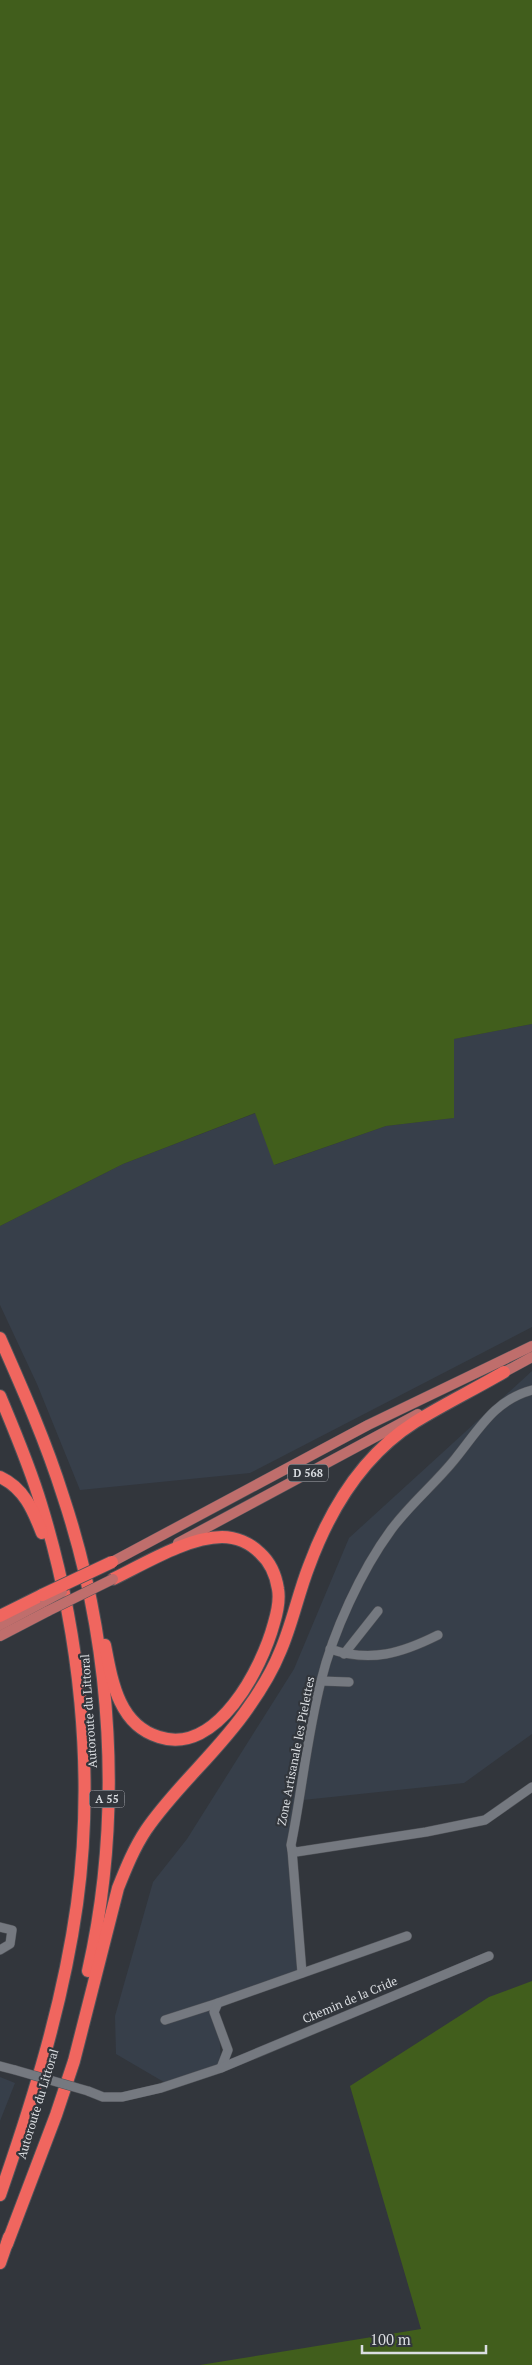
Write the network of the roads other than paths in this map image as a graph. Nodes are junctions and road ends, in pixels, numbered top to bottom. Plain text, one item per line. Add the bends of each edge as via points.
1 (0, 1337) edge
2 (532, 1346) edge
3 (532, 1357) edge
4 (504, 1372) junction
5 (532, 1390) edge
6 (0, 1396) edge
7 (0, 1477) edge
8 (116, 1560) joint
9 (113, 1579) junction
10 (45, 1603) junction
11 (378, 1611) dead end
12 (0, 1616) edge
13 (0, 1625) edge
14 (438, 1635) dead end
15 (0, 1636) edge
16 (330, 1649) junction
17 (344, 1654) junction
18 (321, 1681) junction
19 (349, 1682) dead end
20 (532, 1787) edge
21 (83, 1804) junction
22 (292, 1850) junction
23 (0, 1927) edge
24 (408, 1936) dead end
25 (0, 1950) edge
26 (489, 1956) dead end
27 (302, 1972) junction
28 (218, 2004) junction
29 (165, 2020) dead end
30 (0, 2066) edge
31 (221, 2068) junction
32 (0, 2195) edge
33 (7, 2244) junction
34 (0, 2263) edge

1 - 9 highway via 32,1401 70,1498 88,1562 115,1685 125,1714 143,1730 170,1740 193,1737 206,1730 236,1700 257,1669 270,1637 279,1591 264,1557 234,1538 208,1538
1 - 33 highway, Autoroute du Littoral / A 55 via 51,1460 84,1568 98,1648 108,1776 100,1907 90,1962 62,2076
2 - 8 main road, D 568 via 368,1425
3 - 4 main road, D 568
4 - 9 main road, D 568 via 410,1418
4 - 33 highway via 414,1423 379,1451 362,1470 323,1529 281,1651 269,1674 227,1736 167,1803 141,1839 118,1888 74,2061
5 - 16 street, Zone Artisanale les Pielettes via 510,1398 496,1408 391,1530 346,1611
6 - 21 highway, Autoroute du Littoral / A 55 via 41,1504 69,1617 80,1693
7 - 21 highway via 24,1495 36,1517 53,1570 70,1660
8 - 10 highway, bridge
9 - 10 main road, D 568, bridge
10 - 12 highway
10 - 13 main road, D 568
10 - 15 main road, D 568
11 - 17 street
14 - 17 street via 408,1650 366,1656
16 - 17 street
16 - 18 street, Zone Artisanale les Pielettes
18 - 19 street
18 - 22 street, Zone Artisanale les Pielettes
20 - 22 street via 485,1820 426,1832 296,1852
21 - 32 highway, Autoroute du Littoral / A 55 via 77,1904 59,2002 25,2122
22 - 27 street, Zone Artisanale les Pielettes
23 - 25 street via 12,1930 10,1944
24 - 27 street
26 - 31 street, Chemin de la Cride
27 - 28 street
28 - 29 street
28 - 31 street via 214,2012 228,2050
30 - 31 street, Chemin de la Cride, bridge via 103,2097 122,2097 161,2088
33 - 34 highway, Autoroute du Littoral / A 55

